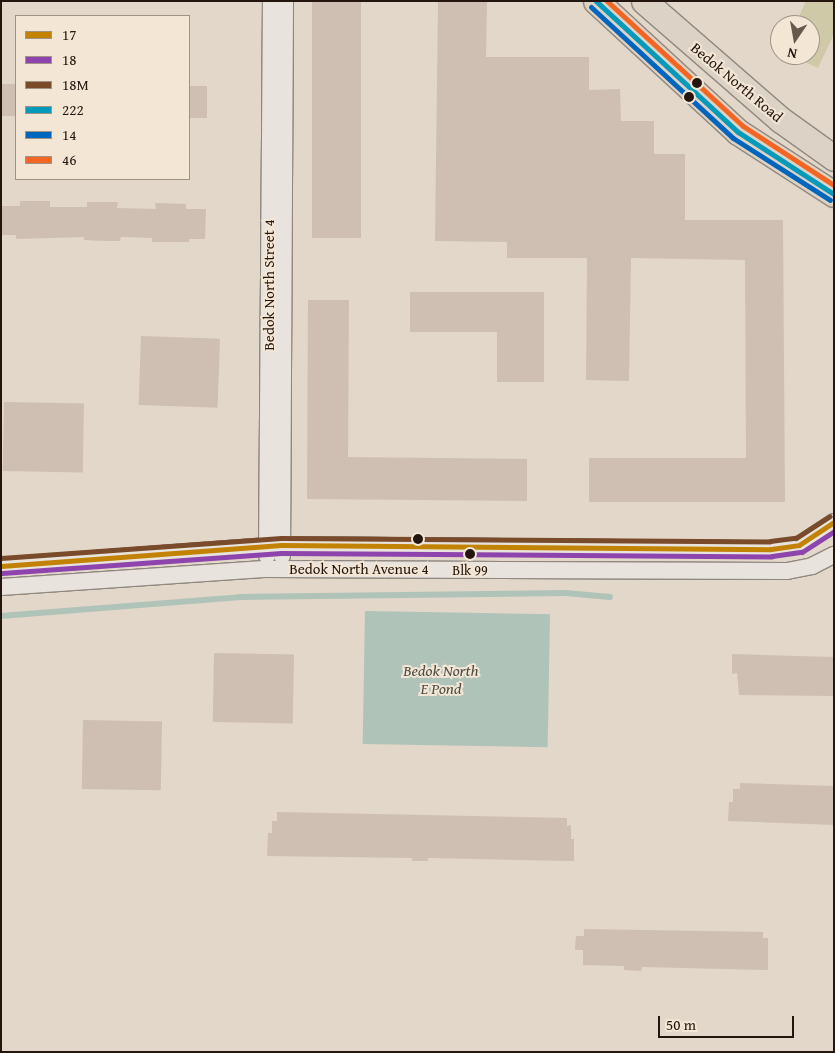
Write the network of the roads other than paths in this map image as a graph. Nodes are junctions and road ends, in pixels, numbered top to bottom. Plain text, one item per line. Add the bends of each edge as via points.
1 (271, 1) edge
2 (285, 1) edge
3 (596, 1) edge
4 (644, 1) edge
5 (834, 158) edge
6 (834, 194) edge
7 (834, 522) edge
8 (274, 546) junction
9 (834, 555) edge
10 (1, 566) edge
11 (274, 568) junction
12 (1, 587) edge

1 - 8 street, Bedok North Street 4
2 - 8 street, Bedok North Street 4
3 - 6 main road via 738,132
4 - 5 main road, Bedok North Road via 781,120
7 - 8 street, Bedok North Avenue 4 via 799,545 771,549
8 - 10 street, Bedok North Avenue 4
8 - 11 street, Bedok North Street 4
9 - 11 street, Bedok North Avenue 4 via 812,566 787,571
11 - 12 street, Bedok North Avenue 4

